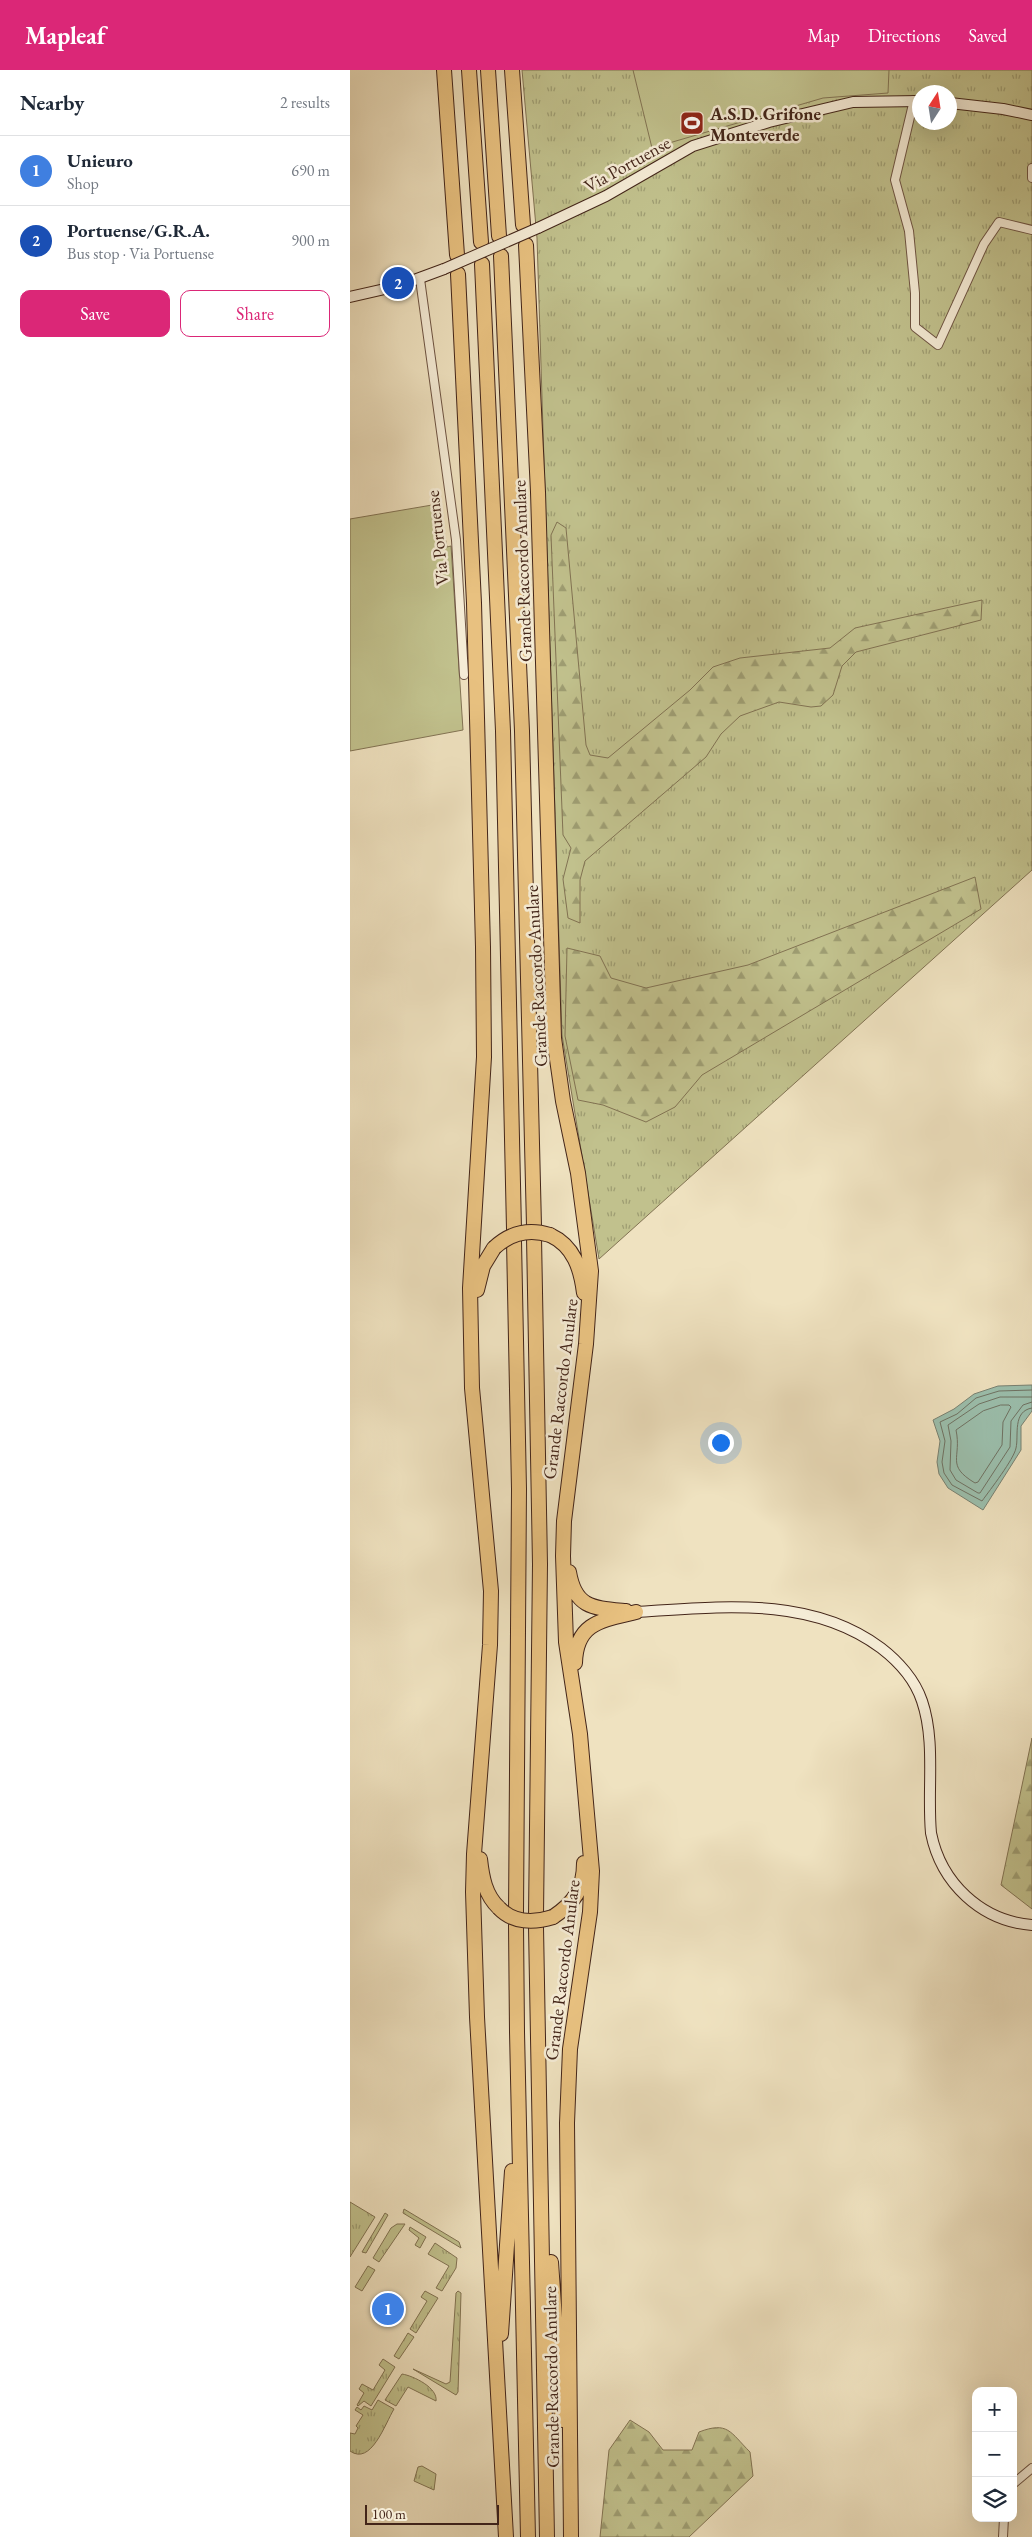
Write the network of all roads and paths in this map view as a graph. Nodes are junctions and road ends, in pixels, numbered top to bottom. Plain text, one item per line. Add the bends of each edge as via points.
1 (444, 70) edge
2 (469, 70) edge
3 (488, 70) edge
4 (512, 70) edge
5 (912, 101) edge
6 (957, 104) edge
7 (1032, 115) edge
8 (912, 119) edge
9 (1032, 168) edge
10 (1032, 178) edge
11 (523, 225) dead end
12 (1032, 230) edge
13 (500, 236) dead end
14 (481, 242) dead end
15 (526, 245) dead end
16 (457, 255) dead end
17 (501, 256) dead end
18 (482, 264) dead end
19 (458, 274) dead end
20 (420, 279) junction
21 (350, 297) edge
22 (464, 675) dead end
23 (586, 1344) junction
24 (472, 1348) junction
25 (564, 1521) junction
26 (636, 1612) junction
27 (580, 1734) junction
28 (477, 1826) junction
29 (1032, 1925) edge
30 (518, 2091) junction
31 (541, 2201) junction
32 (502, 2454) junction
33 (1032, 2468) edge
34 (1017, 2481) edge
35 (1004, 2522) edge
36 (571, 2531) edge
37 (505, 2535) edge
38 (528, 2537) edge
39 (547, 2537) edge
40 (1003, 2537) edge

1 - 16 highway
2 - 14 highway
3 - 13 highway
4 - 11 highway
5 - 20 main road, Via Portuense, bridge via 853,102 769,122 693,146 606,196
6 - 7 main road
8 - 12 street via 895,180 909,231 915,327 938,345 984,244 999,222
9 - 10 street
15 - 23 highway, Grande Raccordo Anulare via 538,502 554,1038 589,1248 591,1276
17 - 31 highway, Grande Raccordo Anulare via 522,712 534,1231 540,1564 536,1922
18 - 30 highway, Grande Raccordo Anulare via 503,731 514,1235 519,1489
19 - 24 highway via 474,603 484,983 484,1057 470,1288
20 - 21 main road, Via Portuense
20 - 22 street, Via Portuense via 456,540
23 - 24 highway, bridge via 585,1296 578,1265 566,1246 550,1235 532,1232 518,1233 494,1248 483,1266 478,1283
23 - 25 highway, Grande Raccordo Anulare
24 - 28 highway via 473,1397 491,1591
25 - 26 highway via 569,1573 572,1589 578,1597 592,1606
25 - 27 highway, Grande Raccordo Anulare via 566,1642
25 - 28 highway, bridge via 560,1556 561,1642 579,1786 584,1871 575,1899 552,1917 527,1921 499,1908 485,1887
26 - 27 highway via 593,1624 578,1641 575,1664
26 - 29 main road via 701,1608 795,1611 846,1627 886,1652 907,1674 922,1700 928,1729 931,1833 944,1869 966,1897 981,1909 1011,1922
27 - 36 highway, Grande Raccordo Anulare via 592,1871 590,1912 570,2049 567,2114
28 - 32 highway via 473,1892 476,2008
30 - 32 highway via 500,2346
30 - 38 highway, Grande Raccordo Anulare
31 - 36 highway via 551,2243 565,2481
31 - 39 highway, Grande Raccordo Anulare
32 - 37 highway
33 - 34 street
35 - 40 street

